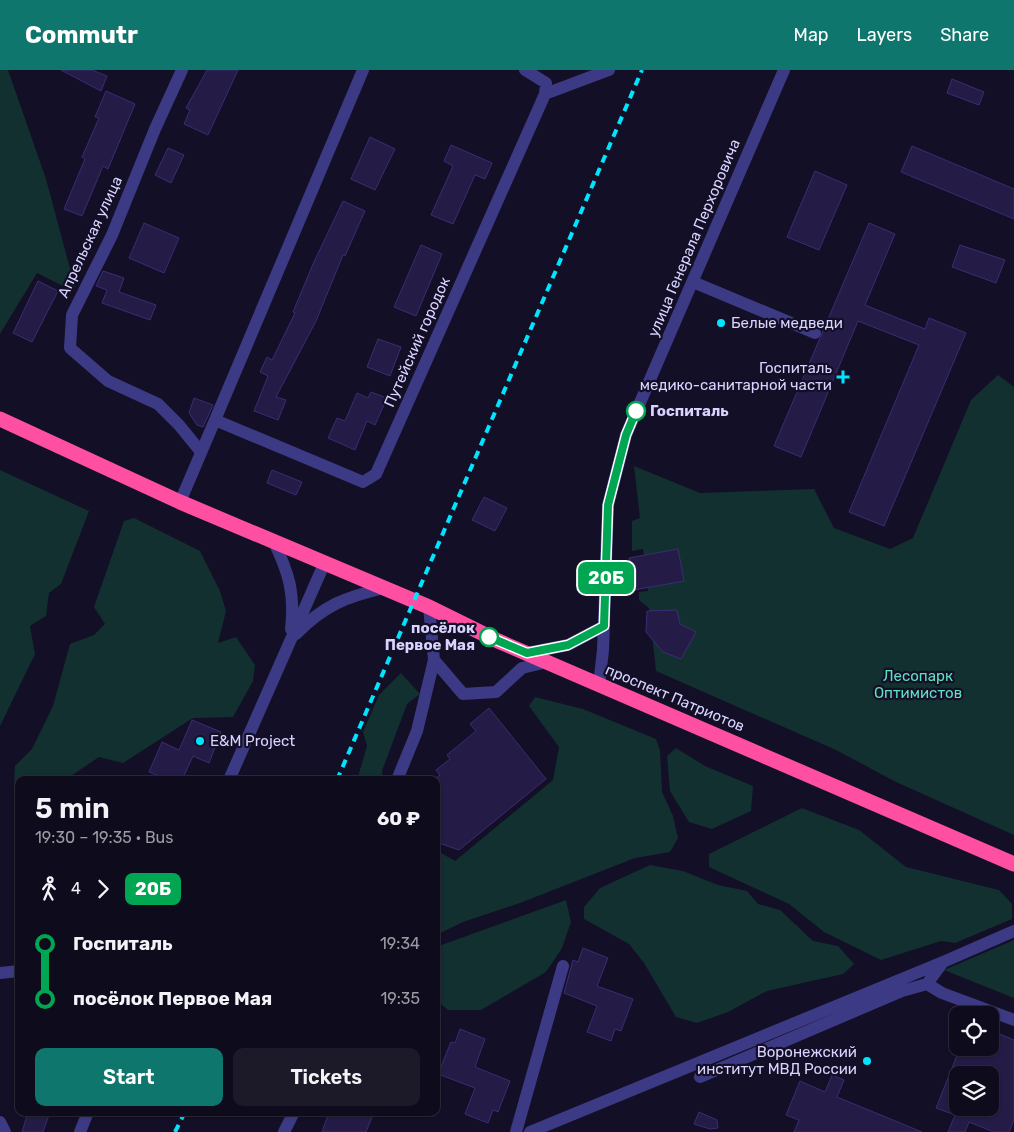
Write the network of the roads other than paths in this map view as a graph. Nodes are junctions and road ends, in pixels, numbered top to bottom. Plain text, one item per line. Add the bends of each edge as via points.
1 (182, 70) edge
2 (363, 70) edge
3 (525, 70) edge
4 (608, 70) edge
5 (784, 70) edge
6 (544, 94) junction
7 (693, 282) junction
8 (815, 333) dead end
9 (0, 420) edge
10 (215, 420) junction
11 (201, 452) junction
12 (180, 502) junction
13 (273, 540) junction
14 (325, 562) junction
15 (384, 588) junction
16 (429, 607) junction
17 (604, 626) junction
18 (290, 639) junction
19 (527, 653) junction
20 (434, 660) junction
21 (547, 662) junction
22 (599, 684) junction
23 (231, 776) edge
24 (398, 776) edge
25 (1014, 864) edge
26 (1014, 930) edge
27 (943, 962) junction
28 (563, 966) dead end
29 (15, 971) edge
30 (0, 973) edge
31 (927, 984) junction
32 (1014, 1020) edge
33 (700, 1077) dead end
34 (86, 1116) edge
35 (292, 1116) edge
36 (0, 1122) edge
37 (554, 1126) edge
38 (5, 1132) edge
39 (80, 1132) edge
40 (284, 1132) edge
41 (516, 1132) edge
42 (530, 1132) edge

1 - 11 street, Апрельская улица via 112,235 72,315 70,348 108,380 158,404
2 - 10 street
3 - 6 street via 546,83
4 - 6 street
5 - 7 street, улица Генерала Перхоровича
6 - 10 street, Путейский городок via 376,474 363,482
7 - 8 street
7 - 17 street, улица Генерала Перхоровича via 626,435 608,505
9 - 12 highway, проспект Патриотов
10 - 11 street
11 - 12 street
12 - 13 highway, проспект Патриотов
13 - 14 highway, проспект Патриотов
13 - 18 street via 287,569 293,596
14 - 15 highway, проспект Патриотов
14 - 18 street
15 - 16 highway, проспект Патриотов
15 - 18 street via 341,599 311,619
16 - 19 highway, проспект Патриотов
16 - 20 street
17 - 19 street via 568,645
17 - 22 street, улица Генерала Перхоровича
18 - 23 street
19 - 21 highway, проспект Патриотов
20 - 21 street via 463,694 496,692 522,668
20 - 24 street via 417,731
21 - 22 highway, проспект Патриотов
22 - 25 highway, проспект Патриотов
26 - 27 street
27 - 31 street
27 - 37 street
28 - 41 street
29 - 30 street
31 - 32 street via 942,993
31 - 33 street via 902,991
34 - 39 street
35 - 40 street
36 - 38 street
37 - 42 street

